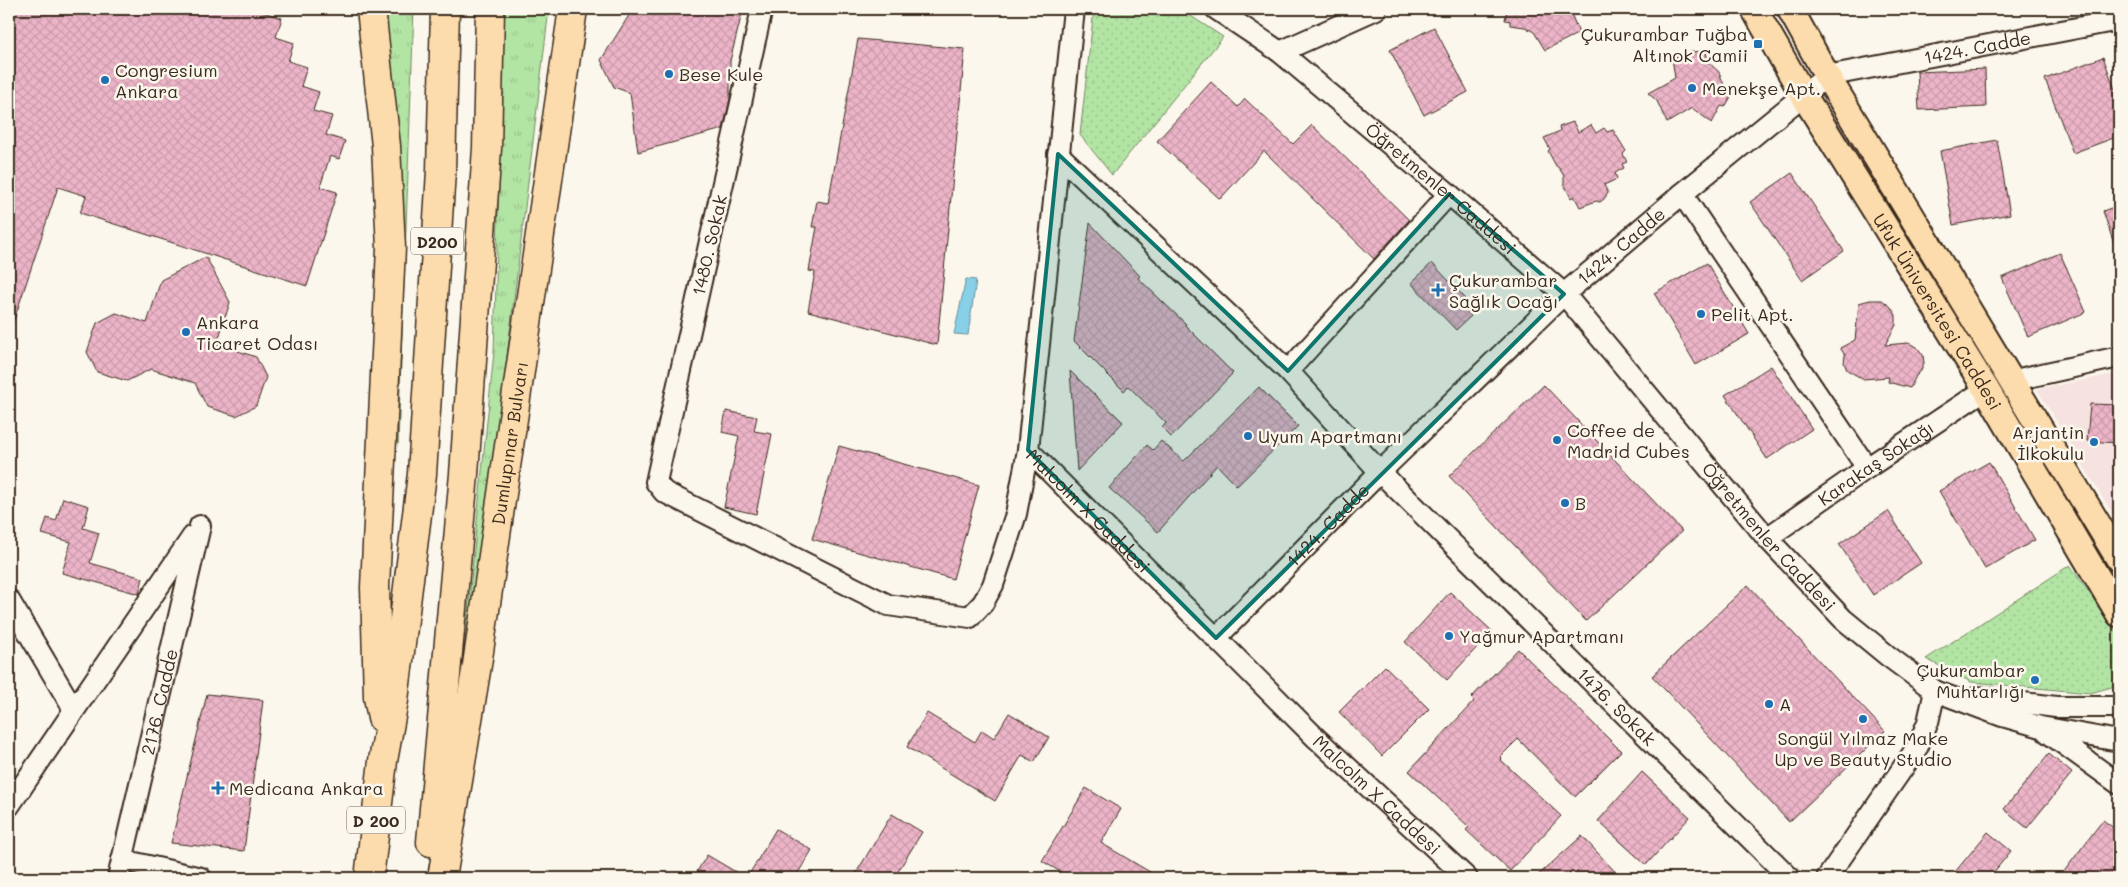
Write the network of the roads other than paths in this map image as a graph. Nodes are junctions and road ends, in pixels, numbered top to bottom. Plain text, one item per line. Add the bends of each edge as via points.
1 (371, 9) edge
2 (445, 9) edge
3 (490, 9) edge
4 (573, 9) edge
5 (762, 9) edge
6 (1074, 9) edge
7 (1216, 9) edge
8 (1376, 9) edge
9 (1754, 9) edge
10 (1790, 9) edge
11 (2119, 20) edge
12 (1280, 52) junction
13 (1827, 76) junction
14 (1804, 96) junction
15 (1058, 154) junction
16 (1448, 194) junction
17 (1682, 194) junction
18 (1564, 294) junction
19 (2119, 357) edge
20 (1288, 371) junction
21 (2010, 381) junction
22 (1986, 389) junction
23 (1028, 450) junction
24 (1867, 468) junction
25 (1380, 472) junction
26 (1767, 538) junction
27 (2119, 559) edge
28 (9, 600) edge
29 (2119, 614) edge
30 (1216, 638) junction
31 (1935, 690) junction
32 (2119, 707) edge
33 (74, 710) junction
34 (2041, 728) junction
35 (2119, 741) edge
36 (385, 751) junction
37 (2119, 784) edge
38 (9, 806) edge
39 (120, 869) edge
40 (201, 878) edge
41 (369, 878) edge
42 (428, 878) edge
43 (442, 878) edge
44 (1467, 878) edge
45 (1790, 878) edge
46 (1827, 878) edge

1 - 36 highway via 386,146 391,248 375,587 378,697
2 - 36 highway, D200 via 442,171 422,474
3 - 42 highway via 487,148 464,474
4 - 43 highway, Dumlupınar Bulvarı
5 - 23 street, 1480. Sokak via 656,482 664,492 888,605 970,617 993,585 1016,514
6 - 15 street, Malcolm X Caddesi
7 - 12 street, Öğretmenler Caddesi
8 - 12 street
9 - 14 main road, Ufuk Üniversitesi Caddesi
10 - 13 main road, Ufuk Üniversitesi Caddesi
11 - 13 street, 1424. Cadde
12 - 16 street, Öğretmenler Caddesi
13 - 14 street, 1424. Cadde
13 - 21 main road, Ufuk Üniversitesi Caddesi
14 - 17 street, 1424. Cadde
14 - 22 main road, Ufuk Üniversitesi Caddesi
15 - 20 street, 1476. Sokak
15 - 23 street, Malcolm X Caddesi
16 - 18 street, Öğretmenler Caddesi
16 - 20 street
17 - 18 street, 1424. Cadde
17 - 24 street
18 - 25 street, 1424. Cadde
18 - 26 street, Öğretmenler Caddesi
19 - 21 street
20 - 25 street, 1476. Sokak
21 - 27 main road, Ufuk Üniversitesi Caddesi
22 - 24 street, Karakaş Sokağı
22 - 29 main road, Ufuk Üniversitesi Caddesi
23 - 30 street, Malcolm X Caddesi
24 - 26 street, Karakaş Sokağı
25 - 30 street, 1424. Cadde
25 - 45 street, 1476. Sokak
26 - 31 street, Öğretmenler Caddesi via 1843,619
28 - 33 street
30 - 44 street, Malcolm X Caddesi via 1316,738
31 - 32 street, Öğretmenler Caddesi via 2056,707
31 - 34 street, Öğretmenler Caddesi
31 - 46 street via 1928,722 1918,746
33 - 38 street
33 - 39 street, 2176. Cadde via 200,526
34 - 35 street, Öğretmenler Caddesi
34 - 37 street, Öğretmenler Caddesi
36 - 41 highway, D 200
39 - 40 street

